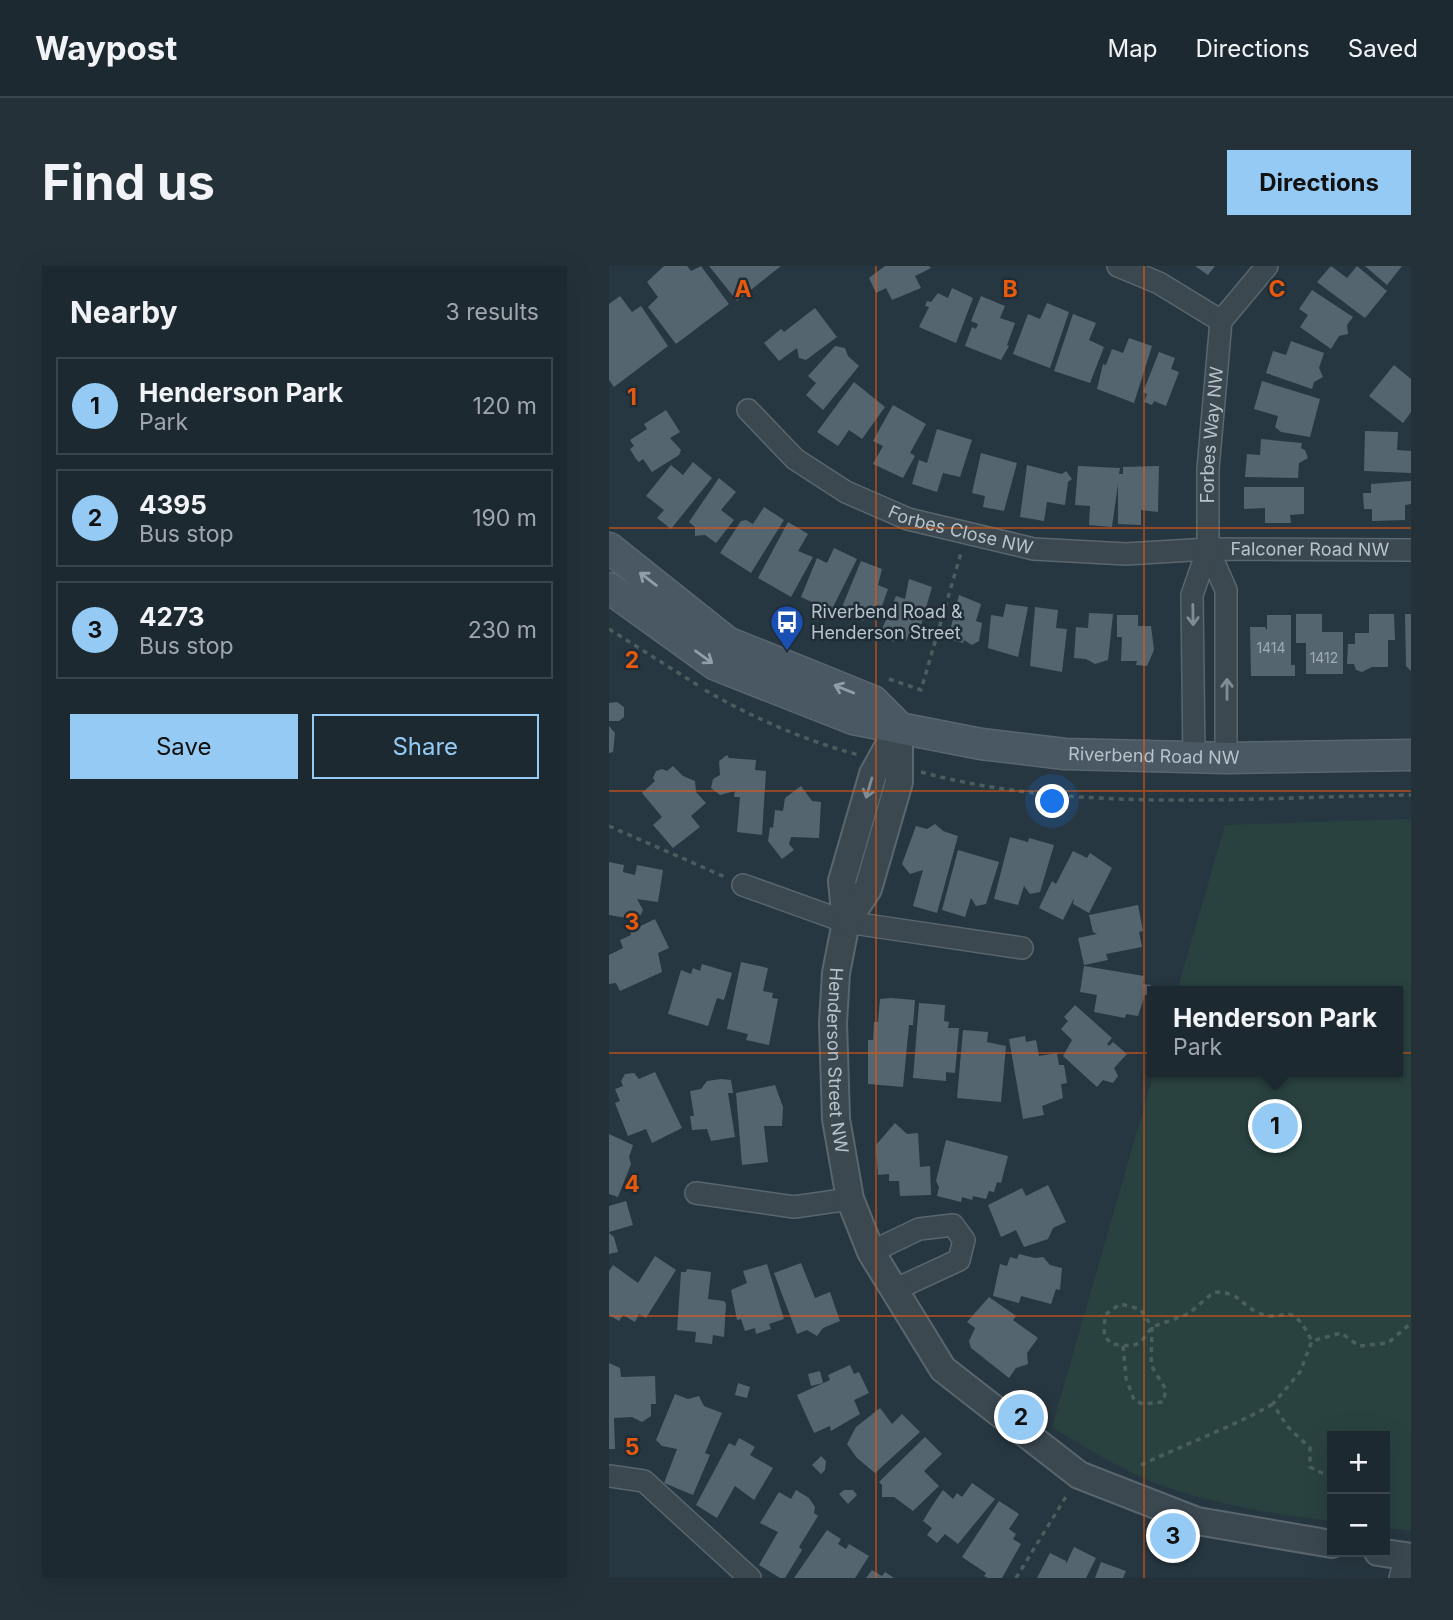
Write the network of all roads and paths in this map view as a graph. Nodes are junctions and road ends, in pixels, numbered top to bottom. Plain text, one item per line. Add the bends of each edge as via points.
1 (1118, 266) edge
2 (1267, 266) edge
3 (1221, 321) junction
4 (748, 411) dead end
5 (967, 534) junction
6 (609, 548) edge
7 (1208, 549) junction
8 (1411, 550) edge
9 (609, 588) edge
10 (881, 677) dead end
11 (899, 727) junction
12 (1411, 755) edge
13 (1194, 758) junction
14 (1226, 758) junction
15 (609, 827) edge
16 (743, 885) joint
17 (846, 922) junction
18 (1022, 948) dead end
19 (696, 1193) dead end
20 (851, 1199) junction
21 (871, 1252) junction
22 (894, 1290) junction
23 (1411, 1322) edge
24 (1152, 1327) junction
25 (1312, 1341) junction
26 (1123, 1346) junction
27 (1273, 1404) junction
28 (1141, 1465) dead end
29 (1079, 1475) junction
30 (609, 1476) edge
31 (1327, 1476) edge
32 (1327, 1543) edge
33 (750, 1578) edge
34 (1016, 1578) edge

1 - 3 street
2 - 3 street
3 - 7 street, Forbes Way NW via 1208,469
4 - 5 street, Forbes Close NW via 795,459 846,492 908,519
5 - 7 street, Forbes Close NW via 1034,549 1126,554
5 - 10 path via 921,690
11 -> 6 main road via 873,701 727,642
7 - 8 street, Falconer Road NW
7 -> 13 street, Forbes Way NW via 1192,595
14 -> 7 street, Forbes Way NW via 1226,590
9 -> 11 main road, Riverbend Road NW via 716,665 853,719
11 - 13 main road, Riverbend Road NW via 981,744 1065,754
11 - 17 street, Henderson Street NW via 873,774 842,881
12 - 14 main road, Riverbend Road NW
13 - 14 main road, Riverbend Road NW
15 - 16 path
16 - 17 street
17 - 18 street
17 - 20 street, Henderson Street NW via 836,973 834,1023 836,1119
19 - 20 street via 795,1207
20 - 21 street, Henderson Street NW
21 - 22 street, Henderson Street NW
21 - 22 street via 919,1229 942,1226 953,1225 964,1240 959,1260
22 - 29 street, Henderson Street NW via 943,1369
23 - 25 path via 1388,1343 1359,1346 1341,1334
24 - 25 path via 1188,1314 1214,1292 1231,1293 1258,1313 1287,1312 1296,1317
24 - 26 path via 1141,1342
24 - 26 path via 1149,1318 1133,1305 1111,1308 1105,1315 1104,1336 1112,1345
24 - 26 path via 1151,1365 1166,1390 1163,1402 1134,1400
25 - 27 path via 1300,1372
27 - 28 path via 1232,1427
27 - 31 path via 1310,1448 1310,1467
29 - 32 street, Henderson Street NW via 1197,1521
29 - 34 path
30 - 33 street via 644,1480

